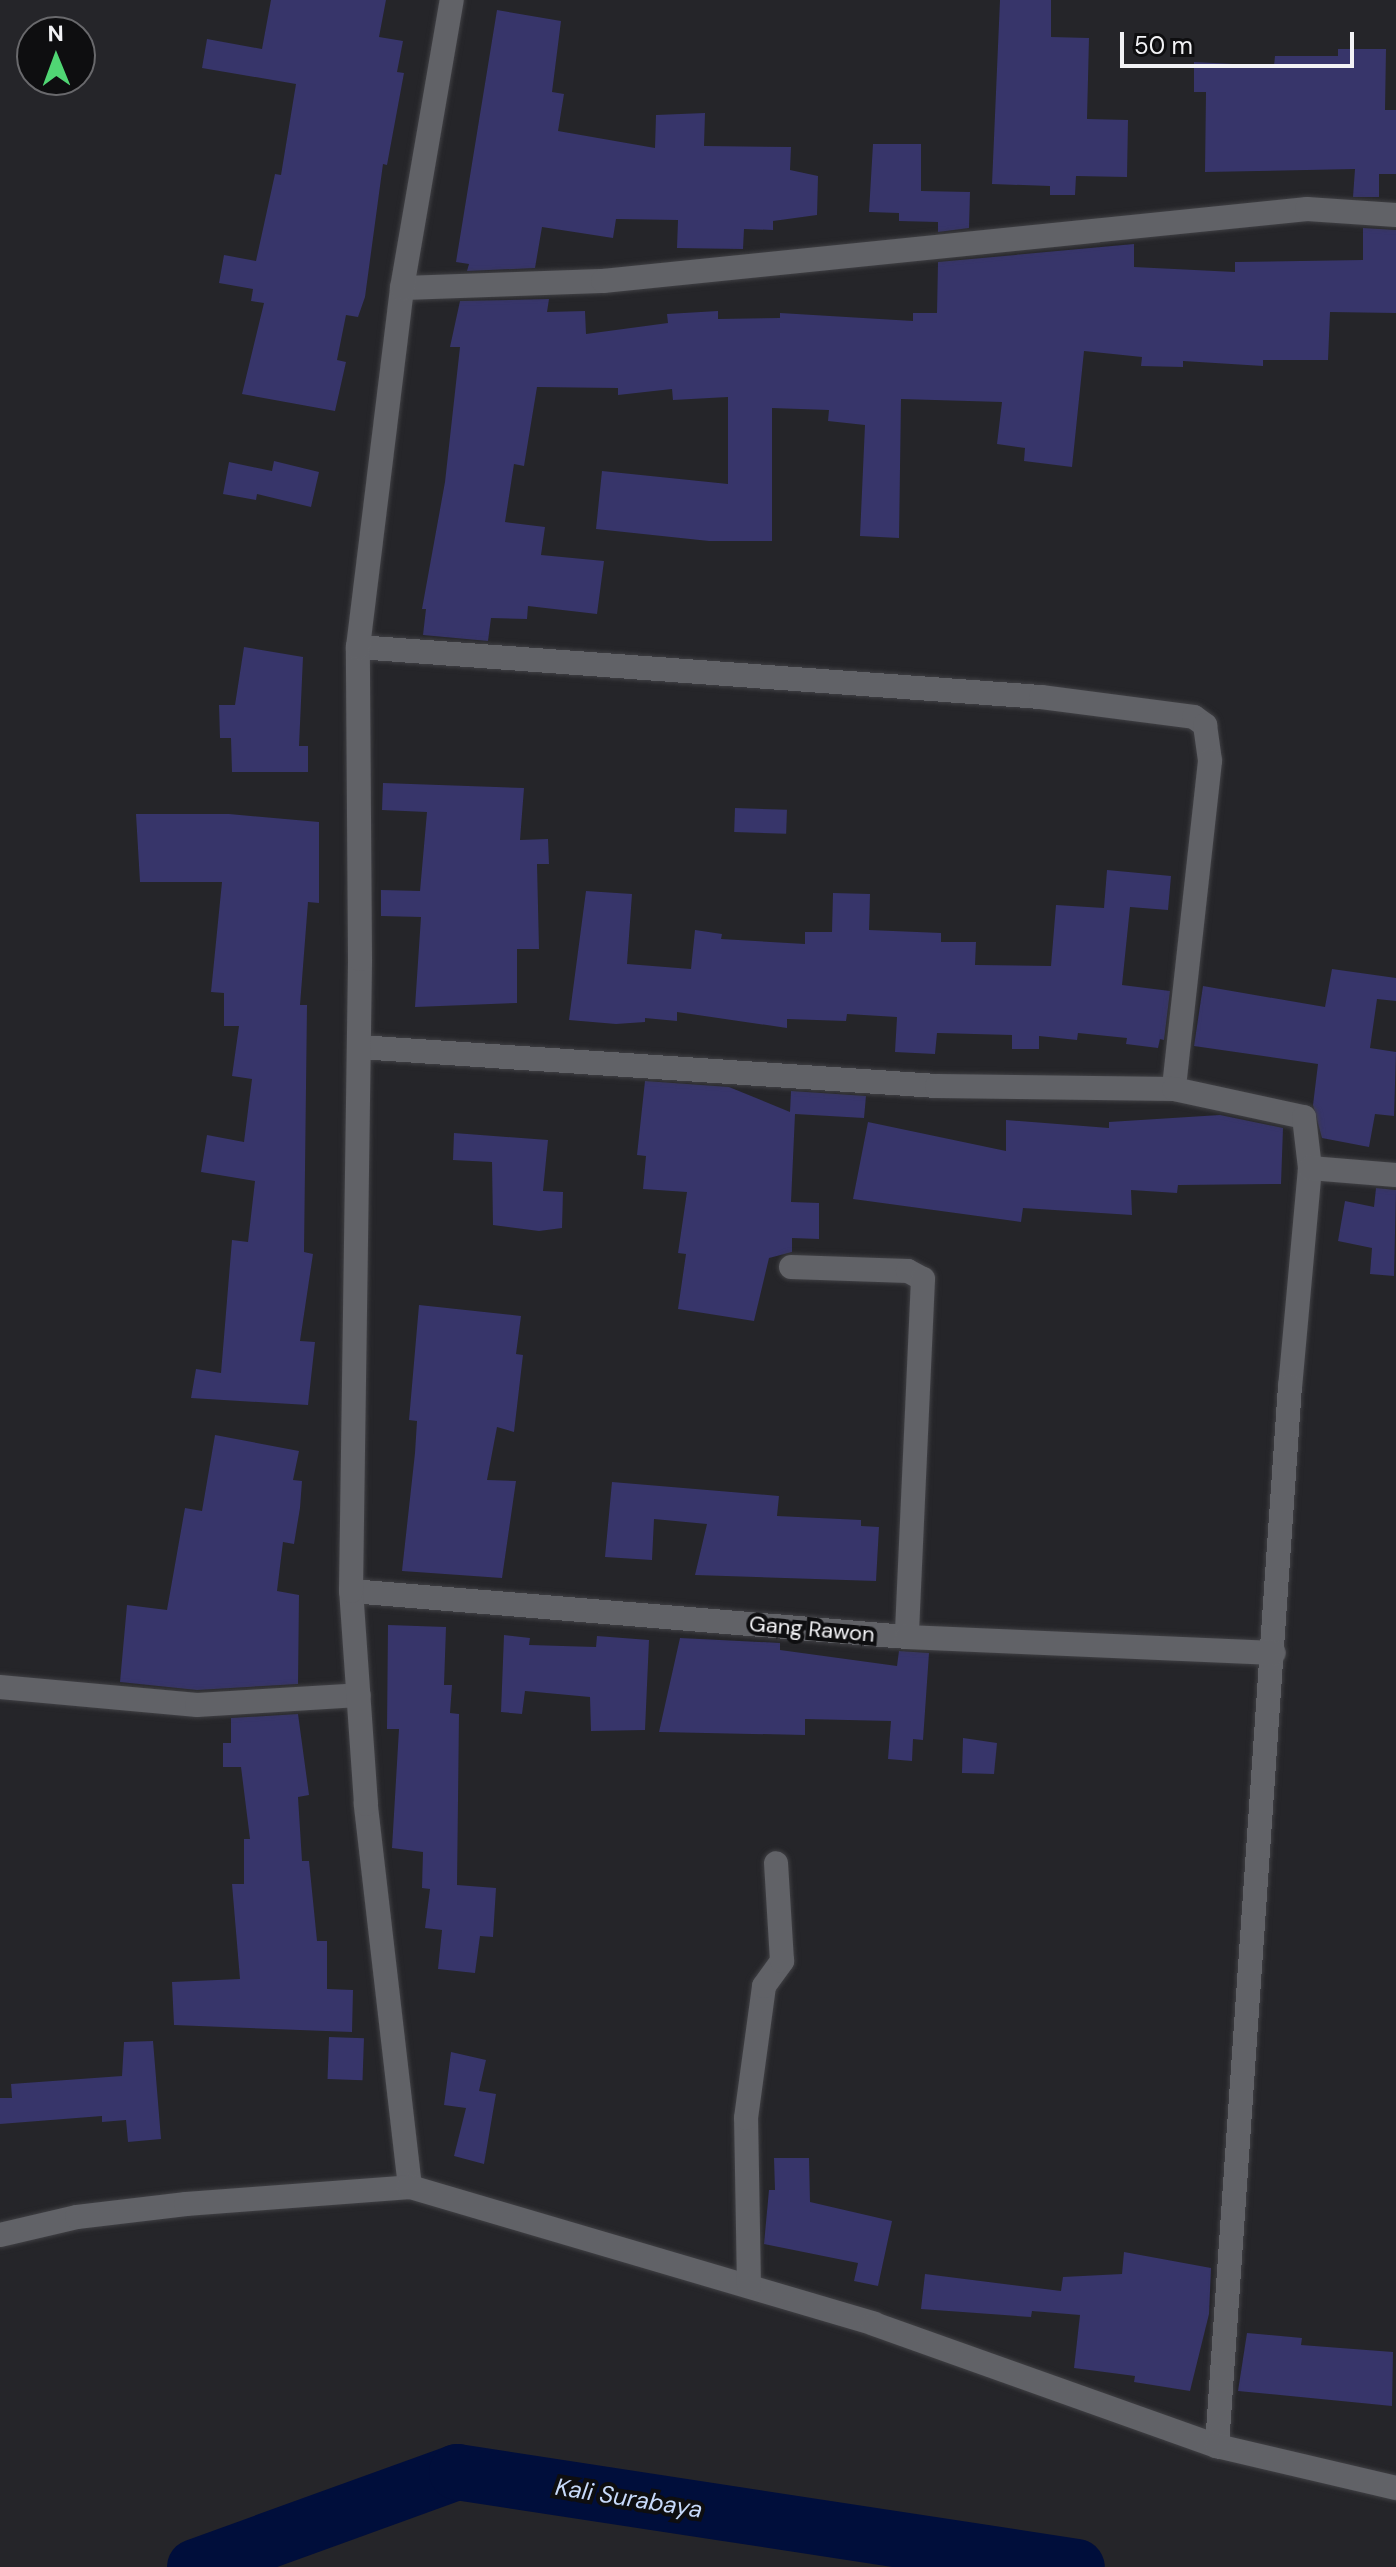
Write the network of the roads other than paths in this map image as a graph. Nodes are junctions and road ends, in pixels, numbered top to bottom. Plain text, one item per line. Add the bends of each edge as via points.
1 (452, 0) edge
2 (1396, 215) edge
3 (402, 288) junction
4 (358, 647) junction
5 (359, 1047) junction
6 (1174, 1089) junction
7 (1310, 1168) junction
8 (1396, 1175) edge
9 (791, 1267) dead end
10 (351, 1591) junction
11 (907, 1637) junction
12 (1274, 1653) junction
13 (0, 1687) edge
14 (359, 1695) junction
15 (776, 1863) dead end
16 (410, 2187) junction
17 (0, 2235) edge
18 (749, 2286) junction
19 (1217, 2446) junction
20 (1396, 2488) edge

1 - 3 street
2 - 3 street via 1307,209 603,281
3 - 4 street
4 - 5 street
4 - 6 street via 1041,697 1194,717 1205,725 1210,761
5 - 6 street via 937,1086
5 - 10 street
6 - 7 street via 1304,1117
7 - 8 street
7 - 12 street
9 - 11 street via 908,1271 923,1279
10 - 11 street, Gang Rawon
10 - 14 street
11 - 12 street, Gang Rawon
12 - 19 street
13 - 14 street via 197,1705
14 - 16 street via 366,1804
15 - 18 street via 782,1961 764,1986 746,2118
16 - 17 street via 77,2217
16 - 18 street
18 - 19 street
19 - 20 street

